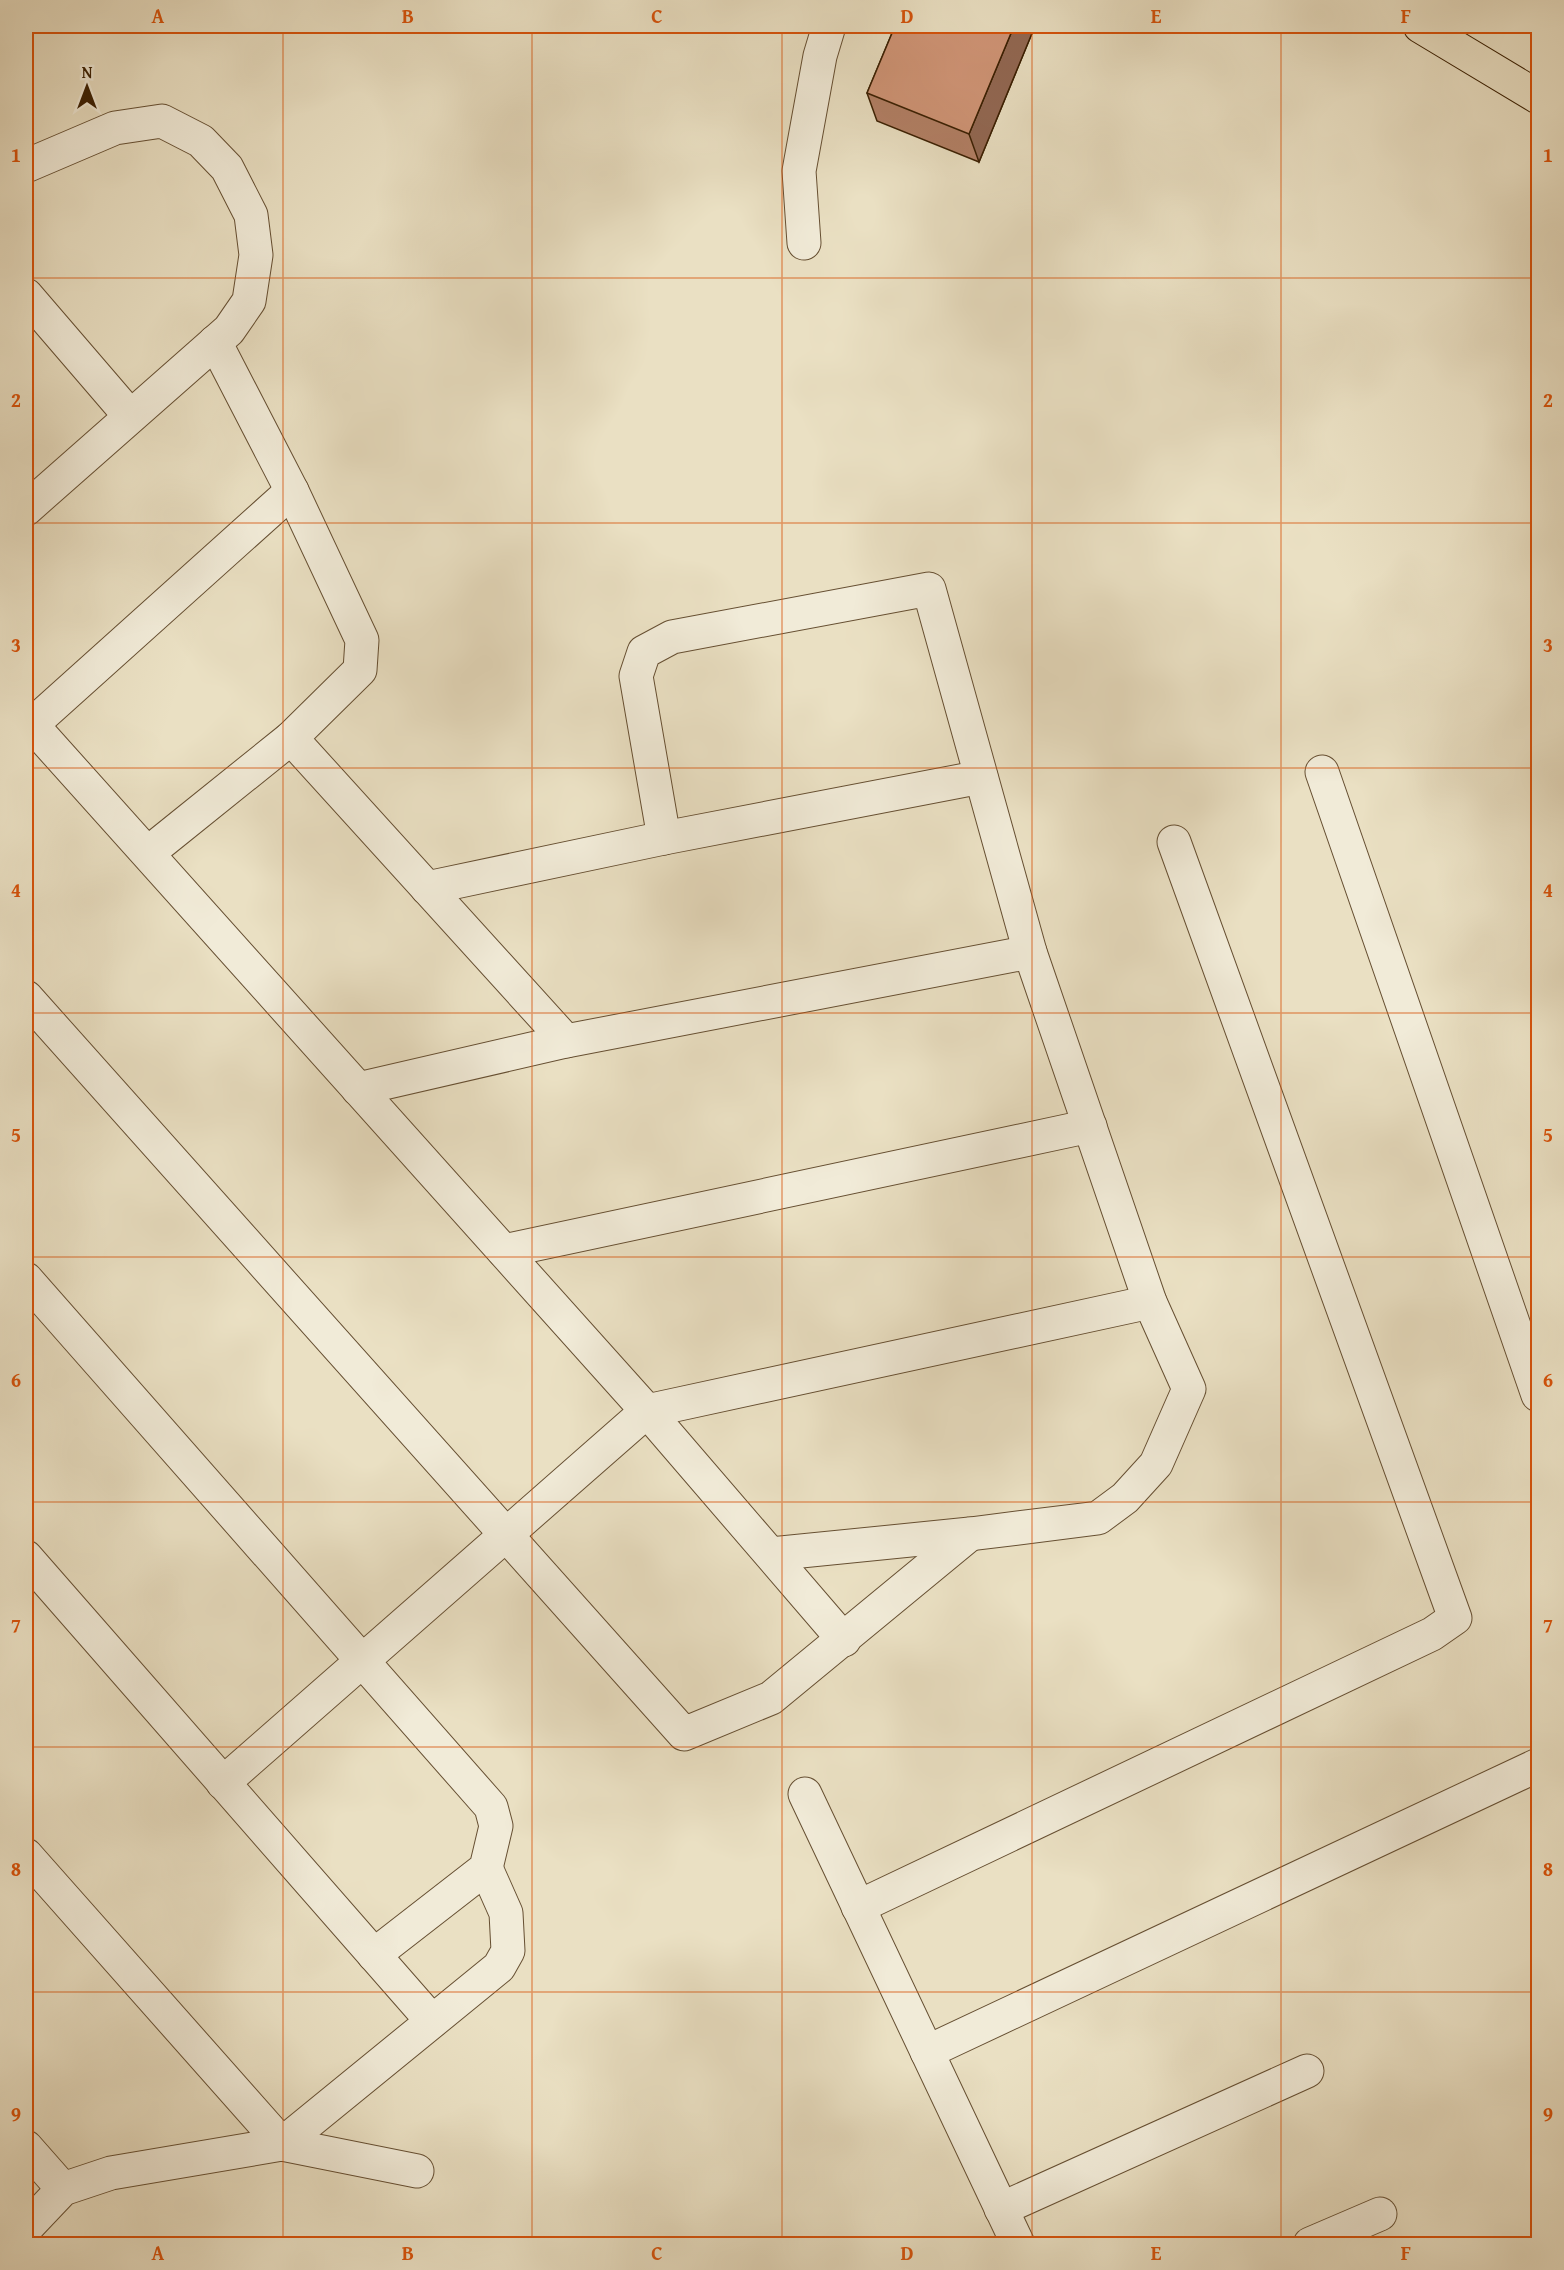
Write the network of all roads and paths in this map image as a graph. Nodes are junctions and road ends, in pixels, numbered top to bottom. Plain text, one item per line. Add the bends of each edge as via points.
1 (829, 26) edge
2 (1420, 26) edge
3 (1539, 97) edge
4 (26, 166) edge
5 (804, 243) dead end
6 (26, 295) edge
7 (215, 342) junction
8 (130, 416) junction
9 (292, 491) junction
10 (26, 509) edge
11 (29, 728) edge
12 (291, 738) junction
13 (1322, 772) dead end
14 (981, 777) junction
15 (664, 838) junction
16 (1174, 842) dead end
17 (148, 854) junction
18 (427, 888) junction
19 (1030, 952) junction
20 (26, 997) edge
21 (566, 1041) junction
22 (358, 1089) junction
23 (1090, 1126) junction
24 (504, 1251) junction
25 (26, 1279) edge
26 (1150, 1302) junction
27 (1539, 1395) edge
28 (647, 1411) junction
29 (970, 1534) junction
30 (505, 1535) junction
31 (771, 1554) junction
32 (26, 1557) edge
33 (844, 1640) junction
34 (363, 1660) junction
35 (1539, 1766) edge
36 (223, 1783) junction
37 (805, 1794) dead end
38 (26, 1855) edge
39 (486, 1868) junction
40 (858, 1907) junction
41 (374, 1955) junction
42 (432, 2021) junction
43 (927, 2052) junction
44 (1307, 2071) dead end
45 (282, 2144) junction
46 (26, 2147) edge
47 (417, 2171) dead end
48 (63, 2189) junction
49 (1001, 2209) junction
50 (1380, 2214) dead end
51 (26, 2228) edge
52 (1018, 2244) edge
53 (1310, 2244) edge

1 - 5 street via 799,171
2 - 3 main road
4 - 7 street via 127,126 162,121 201,141 227,168 251,215 256,255 249,301 229,330
6 - 8 street
7 - 8 street
7 - 9 street
8 - 10 street
9 - 11 street
9 - 12 street via 362,640 360,670
11 - 17 street
12 - 17 street
12 - 18 street
13 - 27 street
14 - 15 street
14 - 15 street via 929,590 672,637 644,652 636,676
14 - 19 street
15 - 18 street
16 - 40 street via 1455,1618 1432,1634
17 - 22 street
18 - 21 street
19 - 21 street
19 - 23 street
20 - 30 street
21 - 22 street
22 - 24 street
23 - 24 street
23 - 26 street
24 - 28 street
25 - 34 street
26 - 28 street
26 - 29 street via 1189,1389 1156,1464 1125,1498 1098,1518
28 - 30 street
28 - 31 street
29 - 31 street
29 - 33 street
30 - 33 street via 684,1734 771,1698
30 - 34 street
31 - 33 street
32 - 36 street
34 - 36 street
34 - 39 street via 491,1807 496,1826
35 - 43 street
36 - 41 street
37 - 40 street
38 - 45 street
39 - 41 street
39 - 42 street via 506,1913 508,1951 499,1967
40 - 43 street
41 - 42 street
42 - 45 street
43 - 49 street
44 - 49 street
45 - 47 street
45 - 48 street via 111,2173
46 - 48 street
48 - 51 street
49 - 52 street
50 - 53 street

